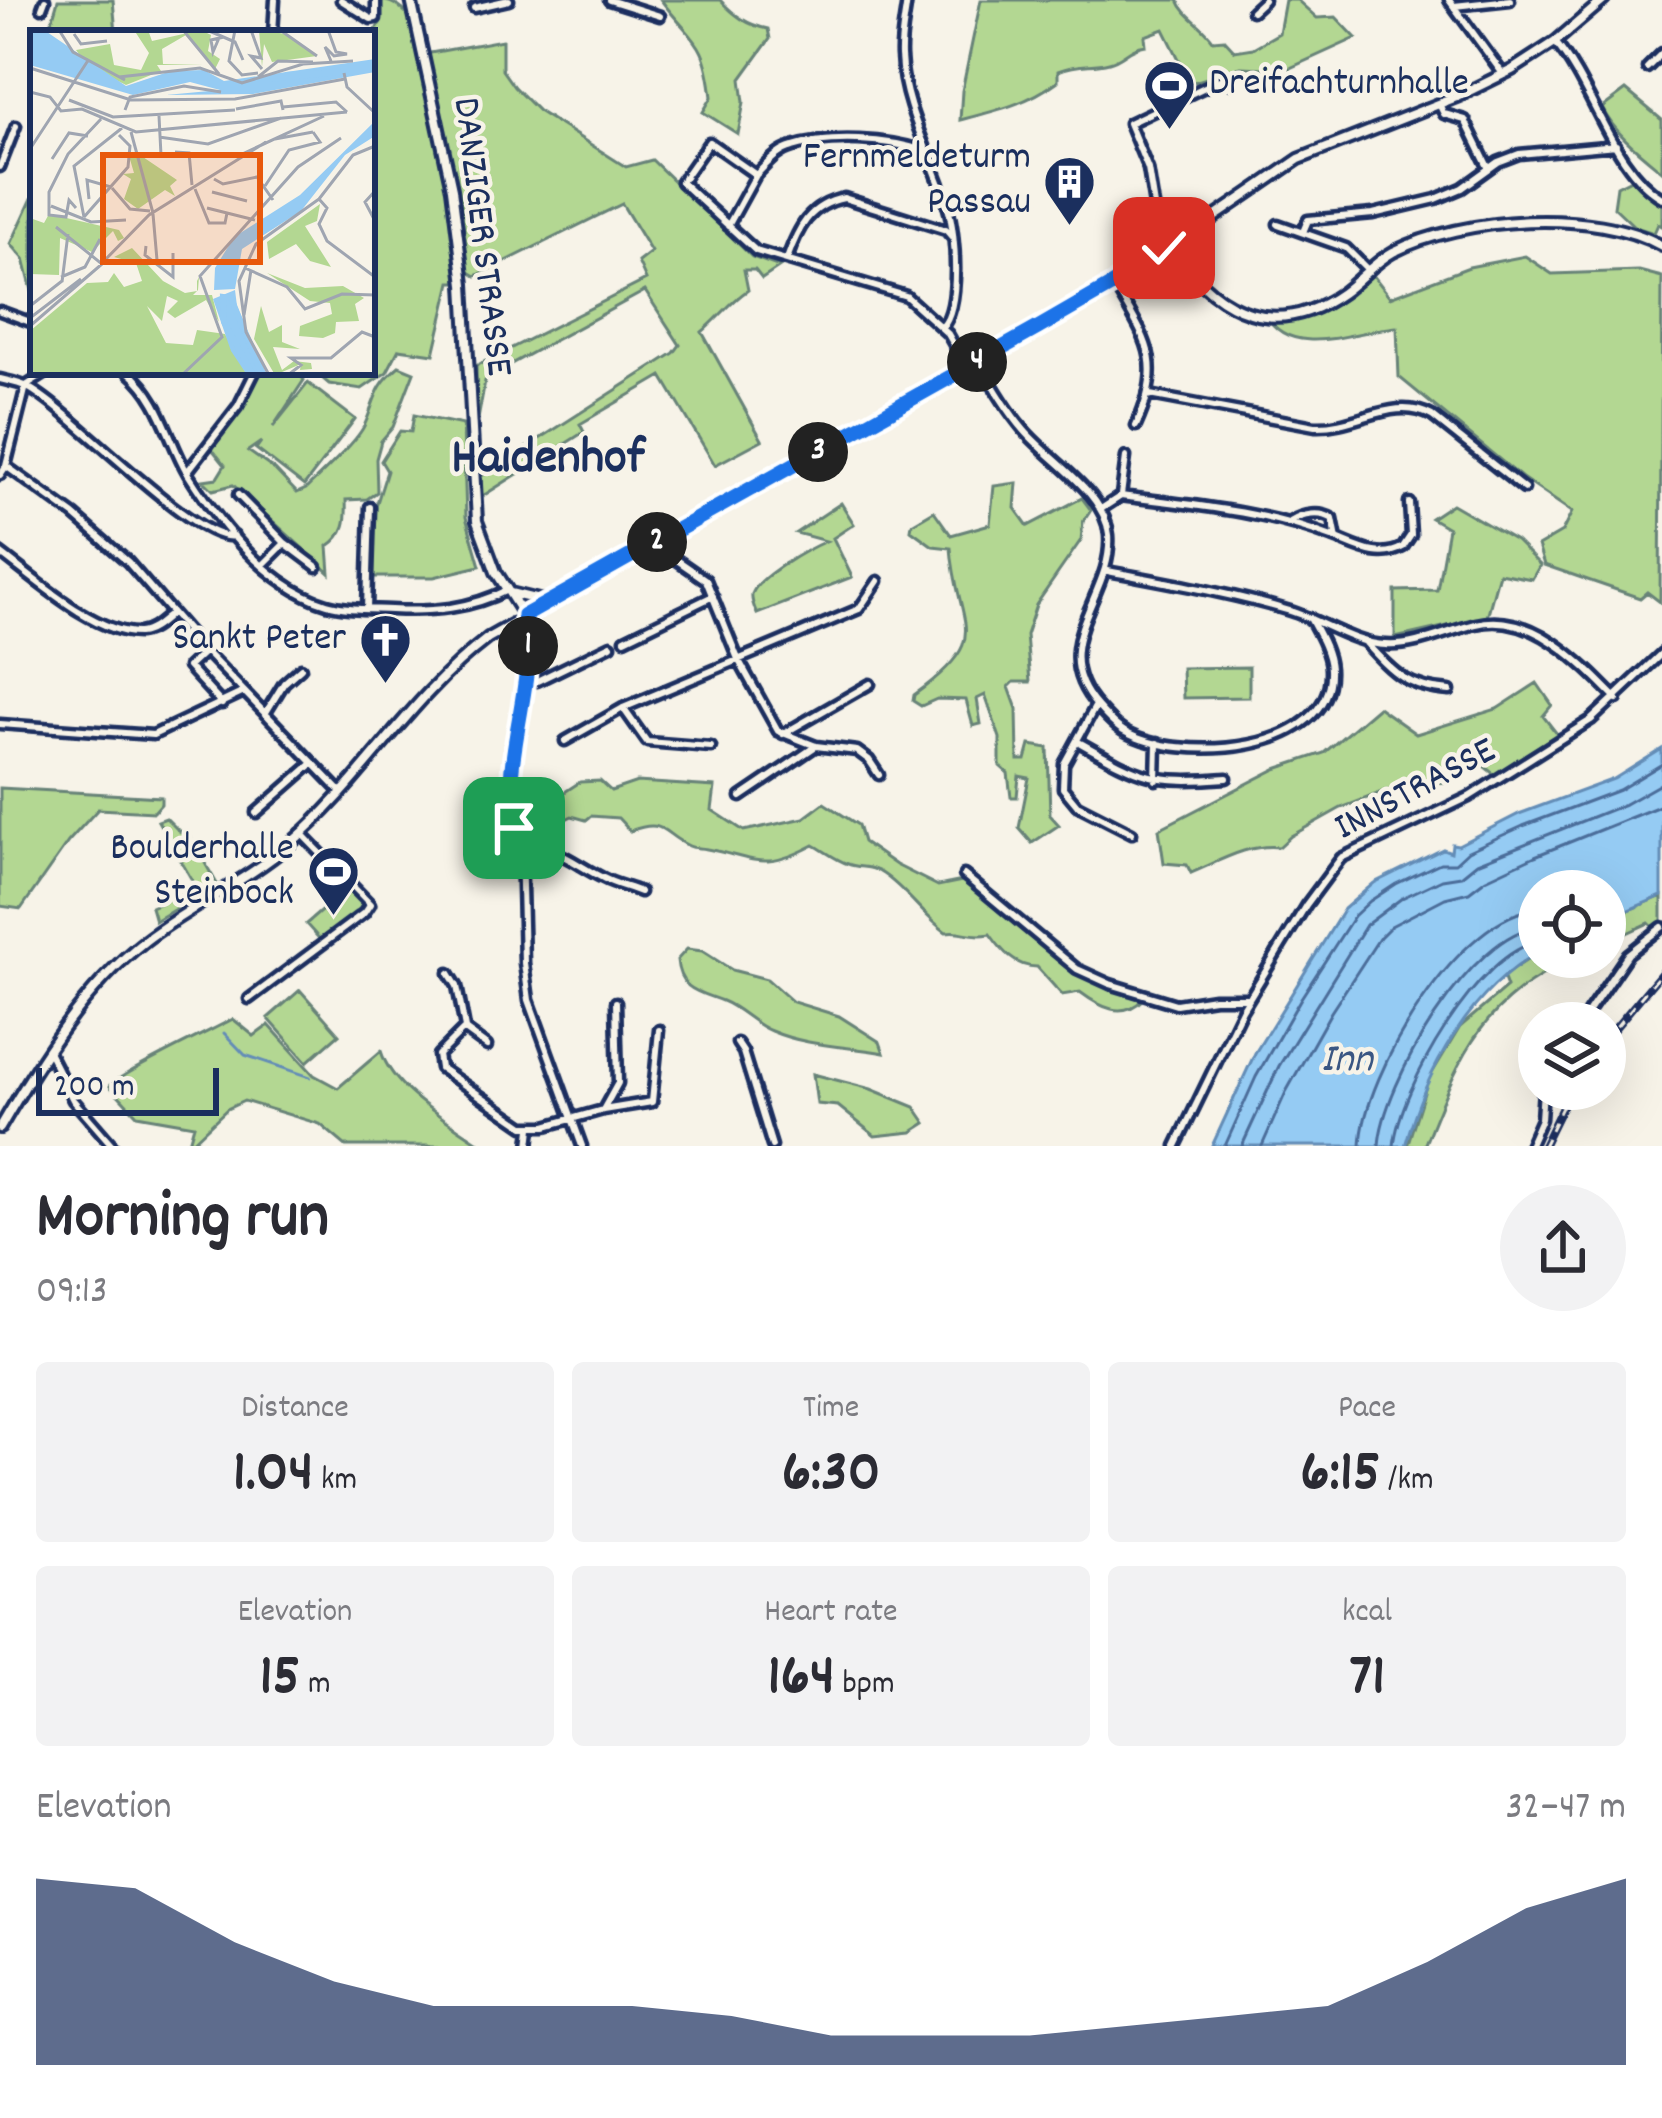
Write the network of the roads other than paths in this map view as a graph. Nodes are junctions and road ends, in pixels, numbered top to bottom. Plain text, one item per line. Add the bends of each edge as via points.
1 (275, 0) edge
2 (341, 0) edge
3 (376, 0) edge
4 (411, 0) edge
5 (509, 0) edge
6 (609, 0) edge
7 (908, 0) edge
8 (1264, 0) edge
9 (1510, 0) edge
10 (1604, 0) edge
11 (1452, 3) edge
12 (474, 8) dead end
13 (1252, 11) dead end
14 (660, 16) dead end
15 (273, 30) edge
16 (1555, 42) junction
17 (1662, 53) edge
18 (1648, 68) dead end
19 (1503, 74) junction
20 (1232, 84) dead end
21 (1439, 104) junction
22 (16, 125) dead end
23 (1616, 146) junction
24 (924, 151) junction
25 (0, 167) edge
26 (1488, 167) junction
27 (755, 175) junction
28 (1662, 199) edge
29 (1279, 224) dead end
30 (728, 226) junction
31 (1303, 232) junction
32 (1169, 236) junction
33 (952, 237) junction
34 (1181, 240) junction
35 (1662, 246) edge
36 (1165, 251) junction
37 (1177, 254) junction
38 (787, 260) junction
39 (1368, 270) junction
40 (1114, 284) junction
41 (0, 311) edge
42 (30, 322) edge
43 (942, 327) junction
44 (979, 361) junction
45 (967, 368) junction
46 (43, 375) edge
47 (132, 375) edge
48 (254, 375) edge
49 (0, 379) edge
50 (26, 386) junction
51 (1150, 394) junction
52 (1136, 426) dead end
53 (1126, 457) dead end
54 (7, 466) junction
55 (187, 472) junction
56 (0, 476) edge
57 (1525, 489) dead end
58 (238, 496) dead end
59 (1121, 496) junction
60 (1409, 502) dead end
61 (370, 507) dead end
62 (1101, 508) junction
63 (1290, 522) junction
64 (234, 536) junction
65 (1337, 539) junction
66 (658, 542) junction
67 (285, 543) junction
68 (0, 553) edge
69 (263, 565) junction
70 (317, 567) dead end
71 (1107, 571) junction
72 (878, 581) dead end
73 (509, 592) junction
74 (715, 596) junction
75 (548, 602) junction
76 (367, 609) junction
77 (172, 613) junction
78 (524, 616) junction
79 (1310, 618) junction
80 (625, 639) dead end
81 (1364, 640) junction
82 (610, 645) dead end
83 (206, 651) junction
84 (1662, 653) edge
85 (738, 659) junction
86 (301, 668) dead end
87 (523, 680) junction
88 (870, 683) dead end
89 (1450, 691) dead end
90 (244, 692) junction
91 (1617, 699) junction
92 (222, 704) junction
93 (1096, 705) junction
94 (623, 708) junction
95 (266, 714) junction
96 (0, 724) edge
97 (783, 734) junction
98 (565, 741) dead end
99 (1077, 741) junction
100 (1156, 742) junction
101 (815, 746) junction
102 (711, 747) dead end
103 (313, 763) junction
104 (879, 775) dead end
105 (1227, 778) dead end
106 (1156, 780) junction
107 (340, 792) junction
108 (740, 796) dead end
109 (256, 813) dead end
110 (1132, 832) dead end
111 (302, 833) junction
112 (521, 847) junction
113 (964, 875) dead end
114 (640, 892) dead end
115 (1662, 927) edge
116 (449, 973) dead end
117 (1249, 998) junction
118 (249, 999) dead end
119 (616, 1002) dead end
120 (1595, 1002) edge
121 (464, 1030) junction
122 (659, 1030) dead end
123 (736, 1043) dead end
124 (487, 1046) dead end
125 (48, 1051) junction
126 (1542, 1110) edge
127 (603, 1111) junction
128 (571, 1117) junction
129 (0, 1128) edge
130 (532, 1128) junction
131 (113, 1146) edge
132 (529, 1146) edge
133 (582, 1146) edge
134 (772, 1146) edge
135 (1176, 1146) edge
136 (1529, 1146) edge

1 - 15 street
2 - 3 street via 370,19
4 - 73 street, DANZIGER STRASSE via 452,189 477,520
5 - 12 street
6 - 14 street
7 - 24 street via 901,57
8 - 13 street
9 - 11 street
10 - 16 street
11 - 19 street
16 - 19 street
16 - 23 street
17 - 18 street
19 - 21 street
20 - 32 street via 1228,76 1129,123 1156,218
21 - 26 street via 1465,120
21 - 34 street via 1299,159
22 - 25 street
23 - 26 street via 1529,152
23 - 28 street via 1638,181
24 - 27 street via 827,142 793,147
24 - 33 street
26 - 31 street via 1436,199 1308,220
27 - 30 street
27 - 30 street via 709,142 681,182
29 - 31 street
30 - 38 street via 755,251
31 - 39 street via 1346,248
32 - 34 street
32 - 36 street
33 - 38 street via 844,198 811,213
33 - 43 street via 954,295
34 - 37 street
35 - 39 street via 1611,227 1507,222 1426,239
36 - 37 street
36 - 40 street
37 - 39 street via 1216,299 1266,315 1319,306
38 - 43 street via 906,296
40 - 44 street
40 - 51 street via 1150,346
41 - 42 street
43 - 45 street
44 - 45 street
44 - 62 street via 1022,427
45 - 66 street
46 - 50 street
47 - 55 street via 158,405
48 - 55 street
49 - 50 street
50 - 54 street
50 - 64 street via 187,520
51 - 52 street
51 - 57 street via 1316,426 1414,408
53 - 59 street
54 - 56 street
54 - 77 street via 105,540
55 - 64 street
58 - 67 street
59 - 62 street
59 - 63 street
60 - 65 street via 1411,535 1393,553
61 - 76 street
62 - 71 street
63 - 65 street
63 - 65 street via 1326,515
64 - 69 street
66 - 74 street
66 - 75 street
67 - 69 street
67 - 70 street
68 - 77 street via 74,608 119,628 139,633
69 - 76 street via 314,599
71 - 79 street
71 - 93 street via 1078,641 1083,686
72 - 85 street via 859,609
73 - 75 street
73 - 76 street via 457,608
73 - 78 street, DANZIGER STRASSE
74 - 80 street
74 - 85 street
75 - 78 street
77 - 83 street
78 - 87 street
78 - 107 street via 428,689
79 - 81 street
79 - 100 street via 1330,670 1327,692 1299,726 1248,745
81 - 89 street via 1402,679
81 - 91 street via 1387,645 1483,622 1515,624 1562,648
82 - 87 street via 537,681
83 - 90 street
83 - 92 street via 188,667
84 - 91 street, INNSTRASSE
85 - 94 street
85 - 97 street
86 - 95 street
87 - 112 street via 509,804
88 - 97 street
90 - 92 street
90 - 95 street
91 - 117 street, INNSTRASSE via 1469,797 1341,858
92 - 96 street via 152,735
93 - 99 street
93 - 100 street via 1124,732
94 - 98 street
94 - 102 street via 655,745
95 - 103 street
97 - 101 street
99 - 106 street
99 - 110 street via 1063,788 1077,805
100 - 106 street
101 - 104 street via 856,751
101 - 108 street
103 - 107 street
103 - 109 street
105 - 106 street
107 - 111 street
111 - 118 street via 370,904
111 - 125 street via 143,942
112 - 114 street via 560,853
112 - 128 street via 529,1000
113 - 117 street via 1076,969 1110,985 1176,1004
115 - 120 street via 1628,954
116 - 121 street
117 - 135 street, INNSTRASSE
119 - 127 street via 618,1083
121 - 124 street
121 - 130 street via 438,1055 440,1068
122 - 127 street via 652,1102
123 - 134 street
125 - 129 street
125 - 131 street via 73,1100
126 - 136 street
127 - 128 street
128 - 130 street
128 - 133 street
130 - 132 street

